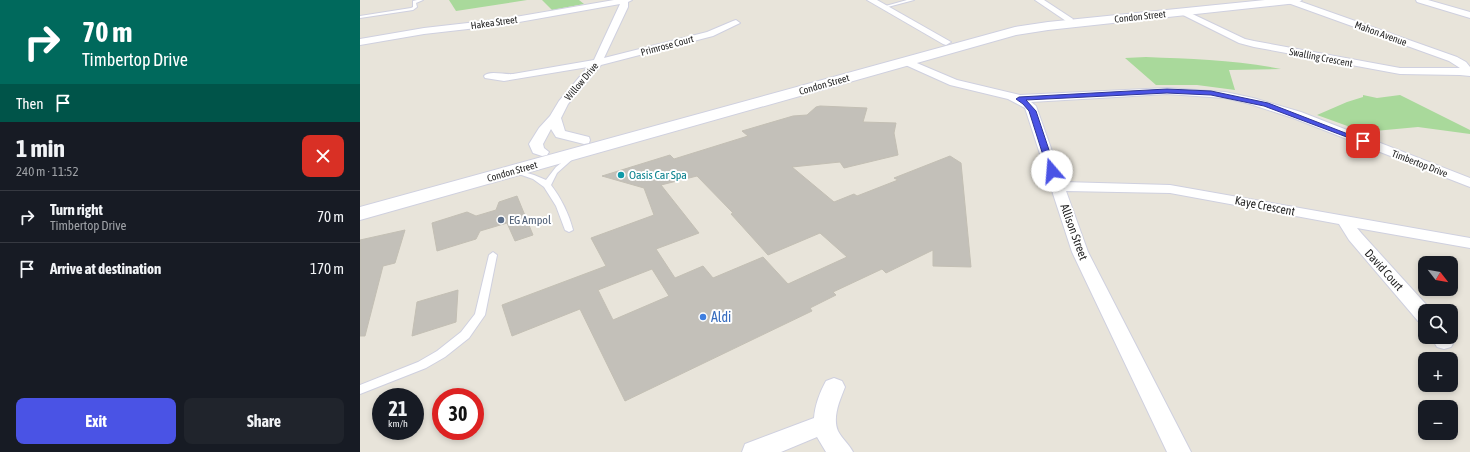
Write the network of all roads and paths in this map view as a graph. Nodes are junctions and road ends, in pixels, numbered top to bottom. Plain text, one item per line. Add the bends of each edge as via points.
1 (421, 0) edge
2 (871, 0) edge
3 (912, 0) edge
4 (1039, 0) edge
5 (1250, 0) edge
6 (1292, 0) edge
7 (1420, 0) edge
8 (625, 1) edge
9 (884, 7) junction
10 (1181, 12) junction
11 (1470, 15) edge
12 (360, 17) edge
13 (1069, 19) junction
14 (736, 23) dead end
15 (360, 42) edge
16 (946, 42) junction
17 (900, 59) junction
18 (598, 63) junction
19 (1469, 73) edge
20 (489, 76) dead end
21 (1019, 99) junction
22 (555, 118) junction
23 (624, 140) junction
24 (580, 147) junction
25 (542, 152) junction
26 (515, 170) junction
27 (1470, 184) edge
28 (548, 185) junction
29 (1057, 186) junction
30 (360, 200) edge
31 (360, 214) edge
32 (1346, 222) junction
33 (569, 230) dead end
34 (1470, 243) edge
35 (492, 254) dead end
36 (1418, 308) edge
37 (834, 387) dead end
38 (360, 390) edge
39 (824, 424) junction
40 (754, 452) edge
41 (841, 452) edge
42 (1179, 452) edge

1 - 12 lane via 414,2 415,7 412,9
2 - 9 street
3 - 9 lane
4 - 13 street
5 - 13 main road, Condon Street
6 - 10 main road, Condon Street
6 - 19 street, Mahon Avenue via 1448,58 1462,64
7 - 11 street
8 - 15 street, Hakea Street via 490,24 424,31
8 - 18 street, Willow Drive
9 - 16 street
10 - 17 main road, Condon Street via 1021,30
10 - 19 street, Swalling Crescent via 1242,41 1254,44 1400,71 1448,70
13 - 16 main road, Condon Street via 1008,26
14 - 18 street, Primrose Court via 710,34
16 - 17 main road, Condon Street
17 - 21 street, Allison Street via 954,84
17 - 23 main road, Condon Street
17 - 24 main road, Condon Street
18 - 20 street, Primrose Court via 513,77
18 - 22 street, Willow Drive via 563,103
21 - 27 street, Timbertop Drive via 1182,91 1239,98 1297,115
21 - 29 street, Allison Street via 1032,111
22 - 24 street via 560,134
22 - 25 street, Willow Drive via 543,131 536,144
23 - 24 main road, Condon Street
23 - 25 main road via 557,153
24 - 25 main road, Condon Street
24 - 26 main road, Condon Street
24 - 28 lane via 554,172
25 - 30 main road, Condon Street
26 - 28 lane
26 - 31 main road, Condon Street
28 - 33 lane via 565,215
29 - 32 street, Kaye Crescent via 1170,189
29 - 42 street, Allison Street via 1080,252
32 - 34 street, Kaye Crescent
32 - 36 street, David Court via 1355,237
35 - 38 lane via 480,315 465,335 422,365
37 - 39 street via 826,408
39 - 40 street
39 - 41 street via 833,445

